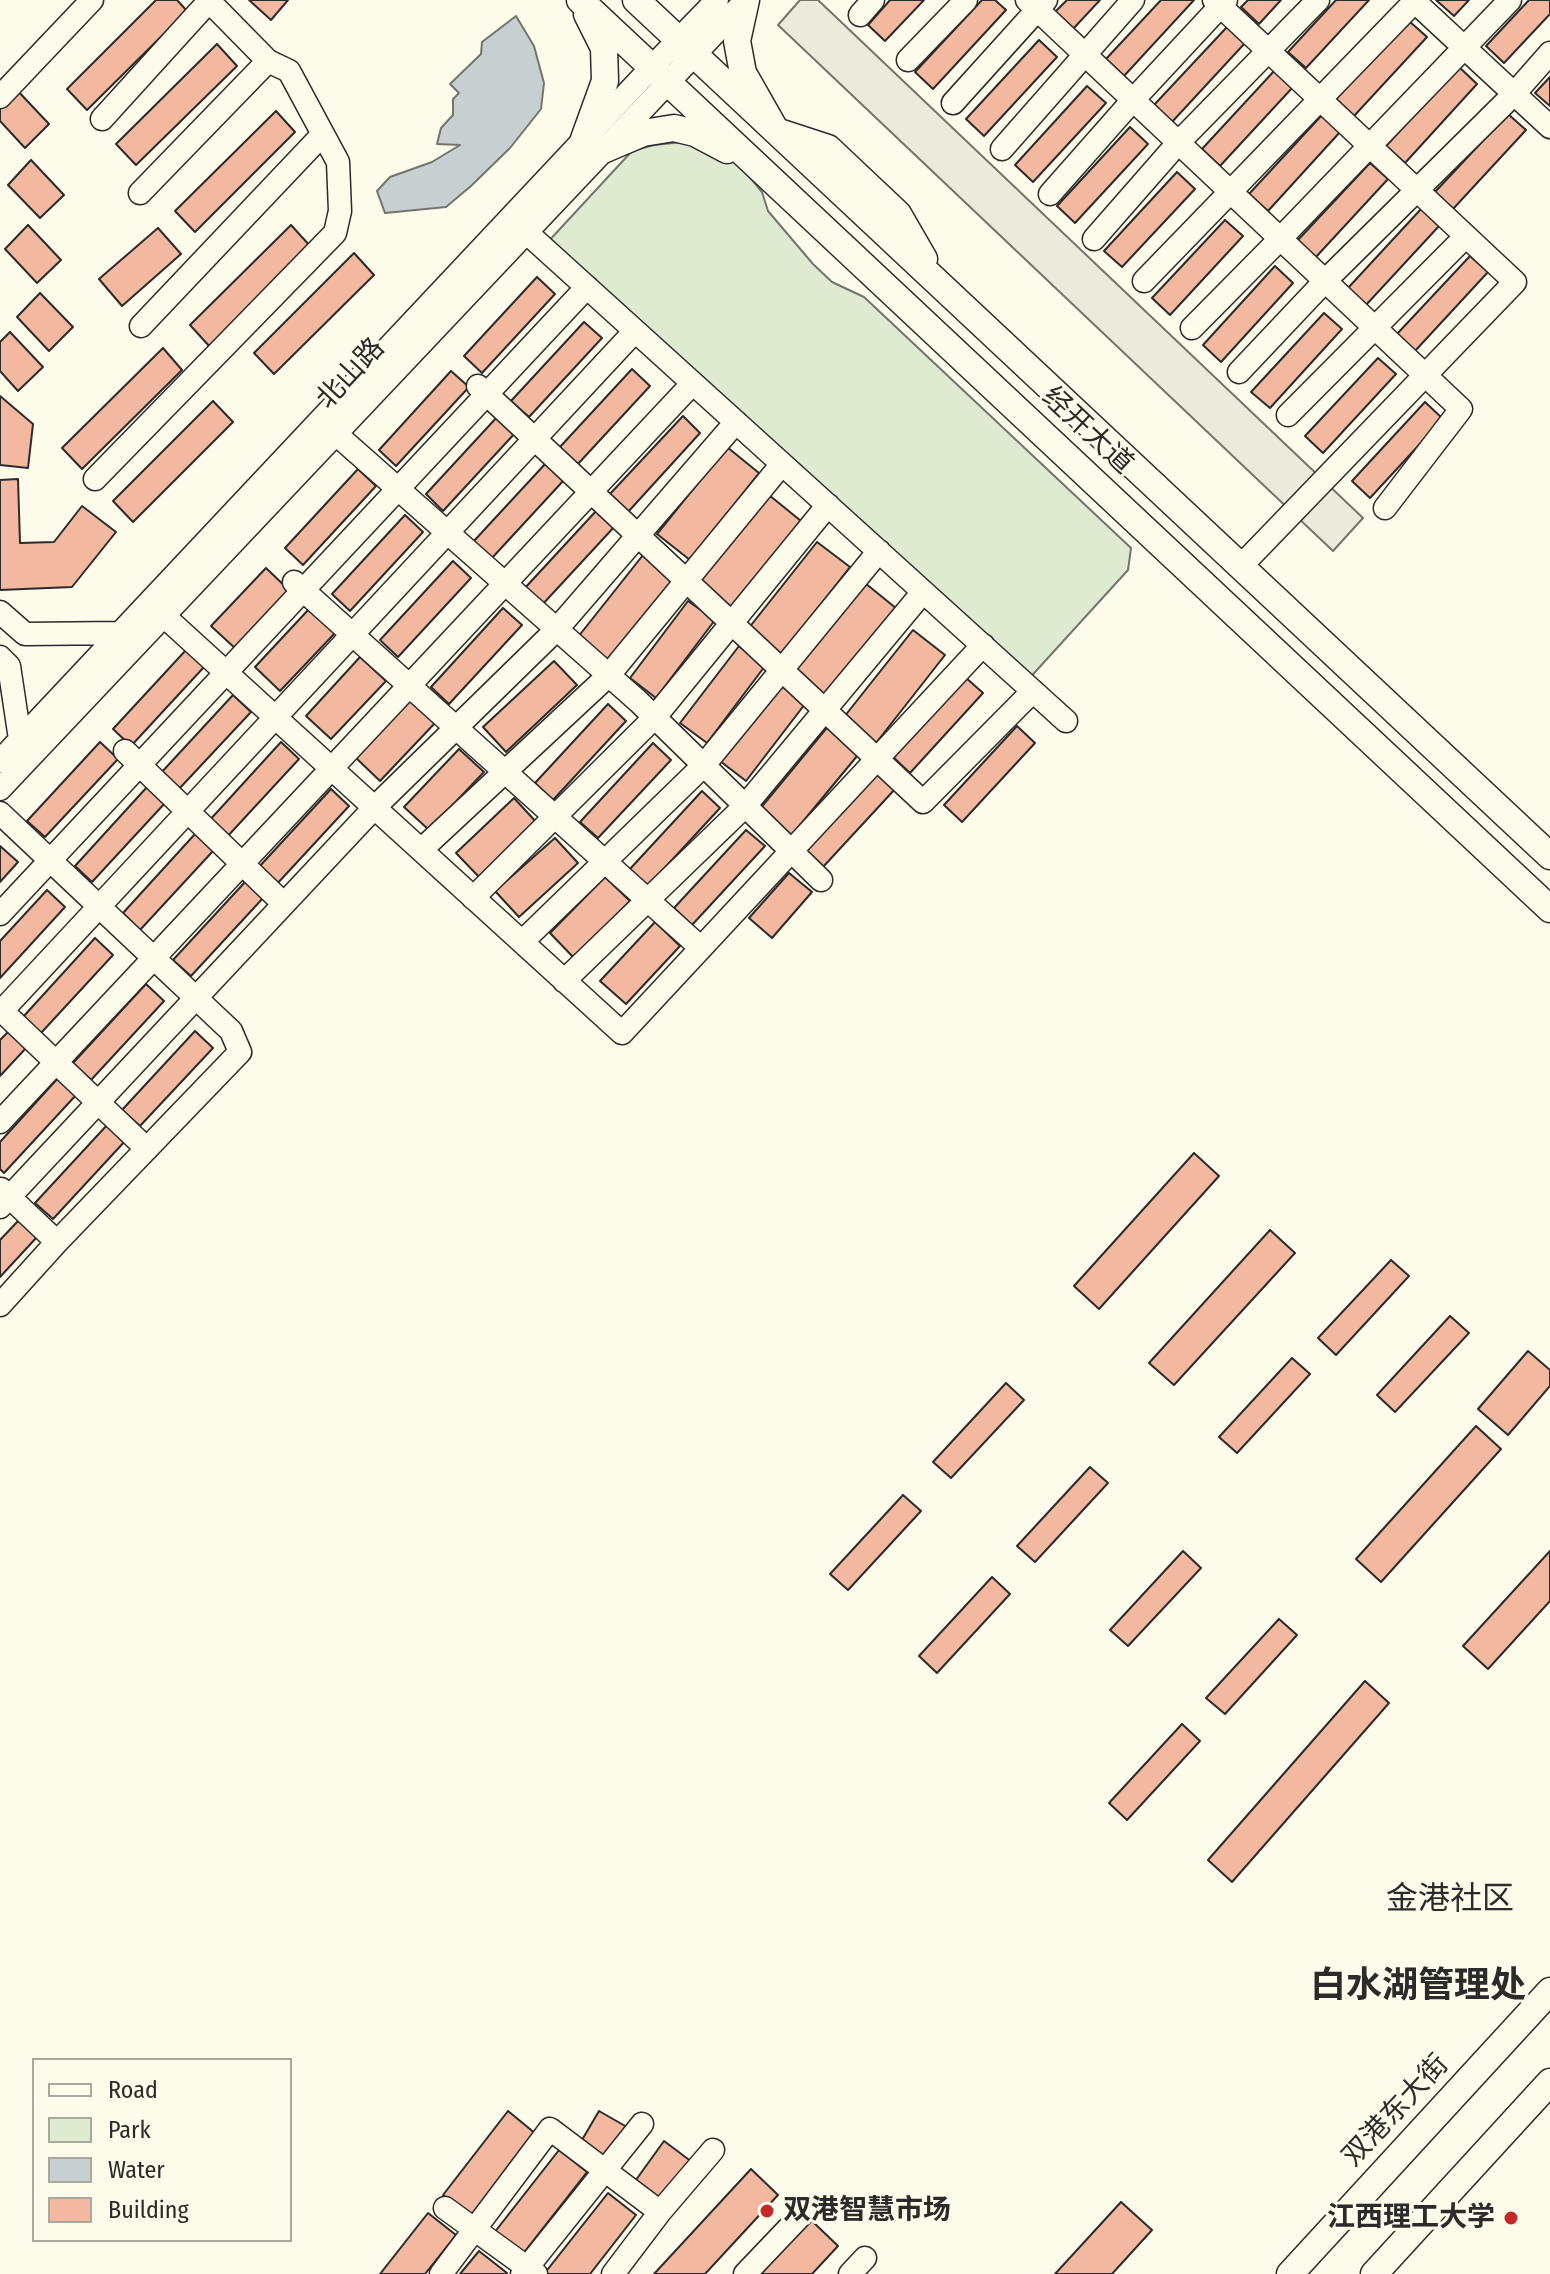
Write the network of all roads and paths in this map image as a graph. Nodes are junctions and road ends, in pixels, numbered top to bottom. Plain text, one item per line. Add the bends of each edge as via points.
1 (92, 0) edge
2 (209, 0) edge
3 (580, 0) edge
4 (636, 0) edge
5 (717, 0) edge
6 (746, 0) edge
7 (966, 0) edge
8 (1133, 0) edge
9 (1318, 0) edge
10 (1510, 0) edge
11 (1414, 1) edge
12 (1220, 2) edge
13 (1037, 3) edge
14 (686, 47) junction
15 (1465, 49) junction
16 (1268, 51) junction
17 (1550, 53) edge
18 (1085, 55) junction
19 (908, 60) dead end
20 (268, 61) junction
21 (660, 74) junction
22 (1514, 94) junction
23 (0, 97) edge
24 (1320, 99) junction
25 (1133, 100) junction
26 (953, 103) dead end
27 (102, 119) dead end
28 (1550, 127) edge
29 (776, 131) junction
30 (323, 134) junction
31 (1178, 143) junction
32 (594, 145) junction
33 (1370, 146) junction
34 (1002, 149) dead end
35 (757, 166) junction
36 (1417, 190) junction
37 (1230, 192) junction
38 (140, 193) dead end
39 (1050, 194) dead end
40 (526, 232) junction
41 (1466, 236) junction
42 (1094, 239) dead end
43 (1280, 239) junction
44 (1144, 281) dead end
45 (1325, 281) junction
46 (587, 287) junction
47 (141, 326) dead end
48 (1192, 328) dead end
49 (1375, 328) junction
50 (635, 331) junction
51 (1239, 372) dead end
52 (1424, 375) junction
53 (693, 383) junction
54 (482, 390) junction
55 (1288, 415) dead end
56 (736, 422) junction
57 (336, 434) junction
58 (534, 439) junction
59 (782, 464) junction
60 (95, 479) dead end
61 (398, 489) junction
62 (591, 492) junction
63 (828, 505) junction
64 (1385, 508) dead end
65 (447, 532) junction
66 (638, 536) junction
67 (879, 551) junction
68 (1240, 567) junction
69 (686, 581) junction
70 (505, 584) junction
71 (298, 586) junction
72 (923, 592) junction
73 (0, 612) edge
74 (164, 616) junction
75 (732, 623) junction
76 (557, 629) junction
77 (121, 633) junction
78 (353, 634) junction
79 (983, 645) junction
80 (0, 657) edge
81 (782, 670) junction
82 (226, 673) junction
83 (609, 675) junction
84 (410, 686) junction
85 (1033, 691) junction
86 (825, 710) junction
87 (275, 717) junction
88 (655, 717) junction
89 (1066, 721) dead end
90 (456, 727) junction
91 (20, 739) junction
92 (132, 758) junction
93 (877, 758) junction
94 (0, 761) edge
95 (704, 765) junction
96 (332, 769) junction
97 (505, 771) junction
98 (0, 789) edge
99 (745, 806) junction
100 (374, 808) junction
101 (188, 811) junction
102 (0, 813) edge
103 (555, 816) junction
104 (421, 850) junction
105 (791, 851) junction
106 (1550, 856) edge
107 (50, 860) junction
108 (605, 861) junction
109 (242, 864) junction
110 (821, 880) dead end
111 (473, 898) junction
112 (648, 900) junction
113 (284, 904) junction
114 (99, 907) junction
115 (1550, 909) edge
116 (0, 914) edge
117 (522, 942) junction
118 (701, 948) junction
119 (154, 958) junction
120 (564, 981) junction
121 (196, 998) junction
122 (1, 1011) edge
123 (56, 1062) junction
124 (98, 1103) junction
125 (0, 1122) edge
126 (147, 1149) junction
127 (3, 1198) edge
128 (57, 1242) junction
129 (0, 1305) edge
130 (1550, 1991) edge
131 (1550, 2082) edge
132 (642, 2124) dead end
133 (713, 2150) dead end
134 (605, 2171) junction
135 (445, 2208) dead end
136 (807, 2209) dead end
137 (660, 2212) junction
138 (475, 2229) junction
139 (529, 2272) edge
140 (441, 2274) edge
141 (613, 2274) edge
142 (745, 2274) edge
143 (1290, 2274) edge
144 (1374, 2274) edge

1 - 23 street
2 - 20 street
2 - 27 street
3 - 21 main road, 经开大道
3 - 32 main road via 604,48 605,81
4 - 14 main road, 经开大道
5 - 14 street, 北山路
6 - 14 street, 北山路
6 - 29 main road via 737,41 743,73
7 - 19 street
8 - 18 street
9 - 16 street
10 - 15 street
11 - 15 street
11 - 24 street
12 - 16 street
12 - 25 street
13 - 18 street
13 - 26 street
14 - 21 street, 北山路
14 - 29 main road, 经开大道
15 - 22 street
15 - 33 street
16 - 24 street
16 - 31 street
17 - 22 street
18 - 25 street
18 - 34 street
20 - 30 street via 289,71
20 - 38 street
21 - 32 street, 北山路
21 - 35 main road, 经开大道
22 - 28 street
22 - 36 street
24 - 33 street
24 - 37 street
25 - 31 street
25 - 39 street
29 - 68 main road, 经开大道
30 - 47 street
30 - 60 street via 338,162 340,211 335,233
31 - 37 street
31 - 42 street
32 - 35 main road via 674,128 695,133
32 - 40 street, 北山路
32 - 77 street, 北山路
33 - 36 street
33 - 43 street
35 - 115 main road, 经开大道
36 - 41 street
36 - 45 street
37 - 43 street
37 - 44 street
40 - 46 street
40 - 57 street, 北山路
41 - 49 street
41 - 52 street via 1515,282
43 - 45 street
43 - 48 street
45 - 49 street
45 - 51 street
46 - 50 street
46 - 54 street
49 - 52 street
49 - 55 street
50 - 53 street
50 - 58 street
52 - 64 street via 1461,409
52 - 68 street
53 - 56 street
53 - 62 street
54 - 58 street
54 - 61 street
56 - 59 street
56 - 66 street
57 - 61 street
57 - 74 street, 北山路
58 - 62 street
58 - 65 street
59 - 63 street
59 - 69 street
61 - 65 street
61 - 71 street
62 - 66 street
62 - 70 street
63 - 67 street
63 - 75 street
65 - 70 street
65 - 78 street
66 - 69 street
66 - 76 street
67 - 72 street
67 - 81 street
68 - 106 main road, 经开大道
69 - 75 street
69 - 83 street
70 - 76 street
70 - 84 street
71 - 78 street
71 - 82 street
72 - 79 street
72 - 86 street
73 - 77 street via 25,634
74 - 82 street
74 - 98 street, 北山路
75 - 81 street
75 - 88 street
76 - 83 street
76 - 90 street
77 - 91 street, 北山路
78 - 84 street
78 - 87 street
79 - 85 street
79 - 93 street
80 - 91 street via 9,666
81 - 86 street
81 - 95 street
82 - 87 street
82 - 92 street
83 - 88 street
83 - 97 street
84 - 90 street
84 - 96 street
85 - 89 street
85 - 93 street via 923,802
86 - 93 street
86 - 99 street
87 - 96 street
87 - 101 street
88 - 95 street
88 - 103 street
90 - 97 street
90 - 100 street
91 - 94 street, 北山路
92 - 101 street
92 - 107 street
93 - 105 street
95 - 99 street
95 - 108 street
96 - 100 street
96 - 109 street
97 - 103 street
97 - 104 street
99 - 105 street
99 - 112 street
100 - 104 street
100 - 113 street
101 - 109 street
101 - 114 street
102 - 107 street
103 - 108 street
103 - 111 street
104 - 111 street
105 - 110 street
105 - 118 street
107 - 114 street
107 - 116 street
108 - 112 street
108 - 117 street
109 - 113 street
109 - 119 street
111 - 117 street
112 - 118 street
112 - 120 street
113 - 121 street
114 - 119 street
114 - 122 street
117 - 120 street
118 - 120 street via 622,1033
119 - 121 street
119 - 123 street
121 - 124 street
121 - 126 street via 231,1031 240,1052
122 - 123 street
123 - 124 street
123 - 125 street
124 - 126 street
124 - 127 street
126 - 128 street
127 - 128 street
128 - 129 street
130 - 143 main road, 双港东大街
131 - 144 main road
132 - 134 street
133 - 137 street
134 - 137 street
134 - 138 street via 550,2129
134 - 139 street
135 - 138 street
136 - 142 street
137 - 141 street
138 - 139 street
138 - 140 street

